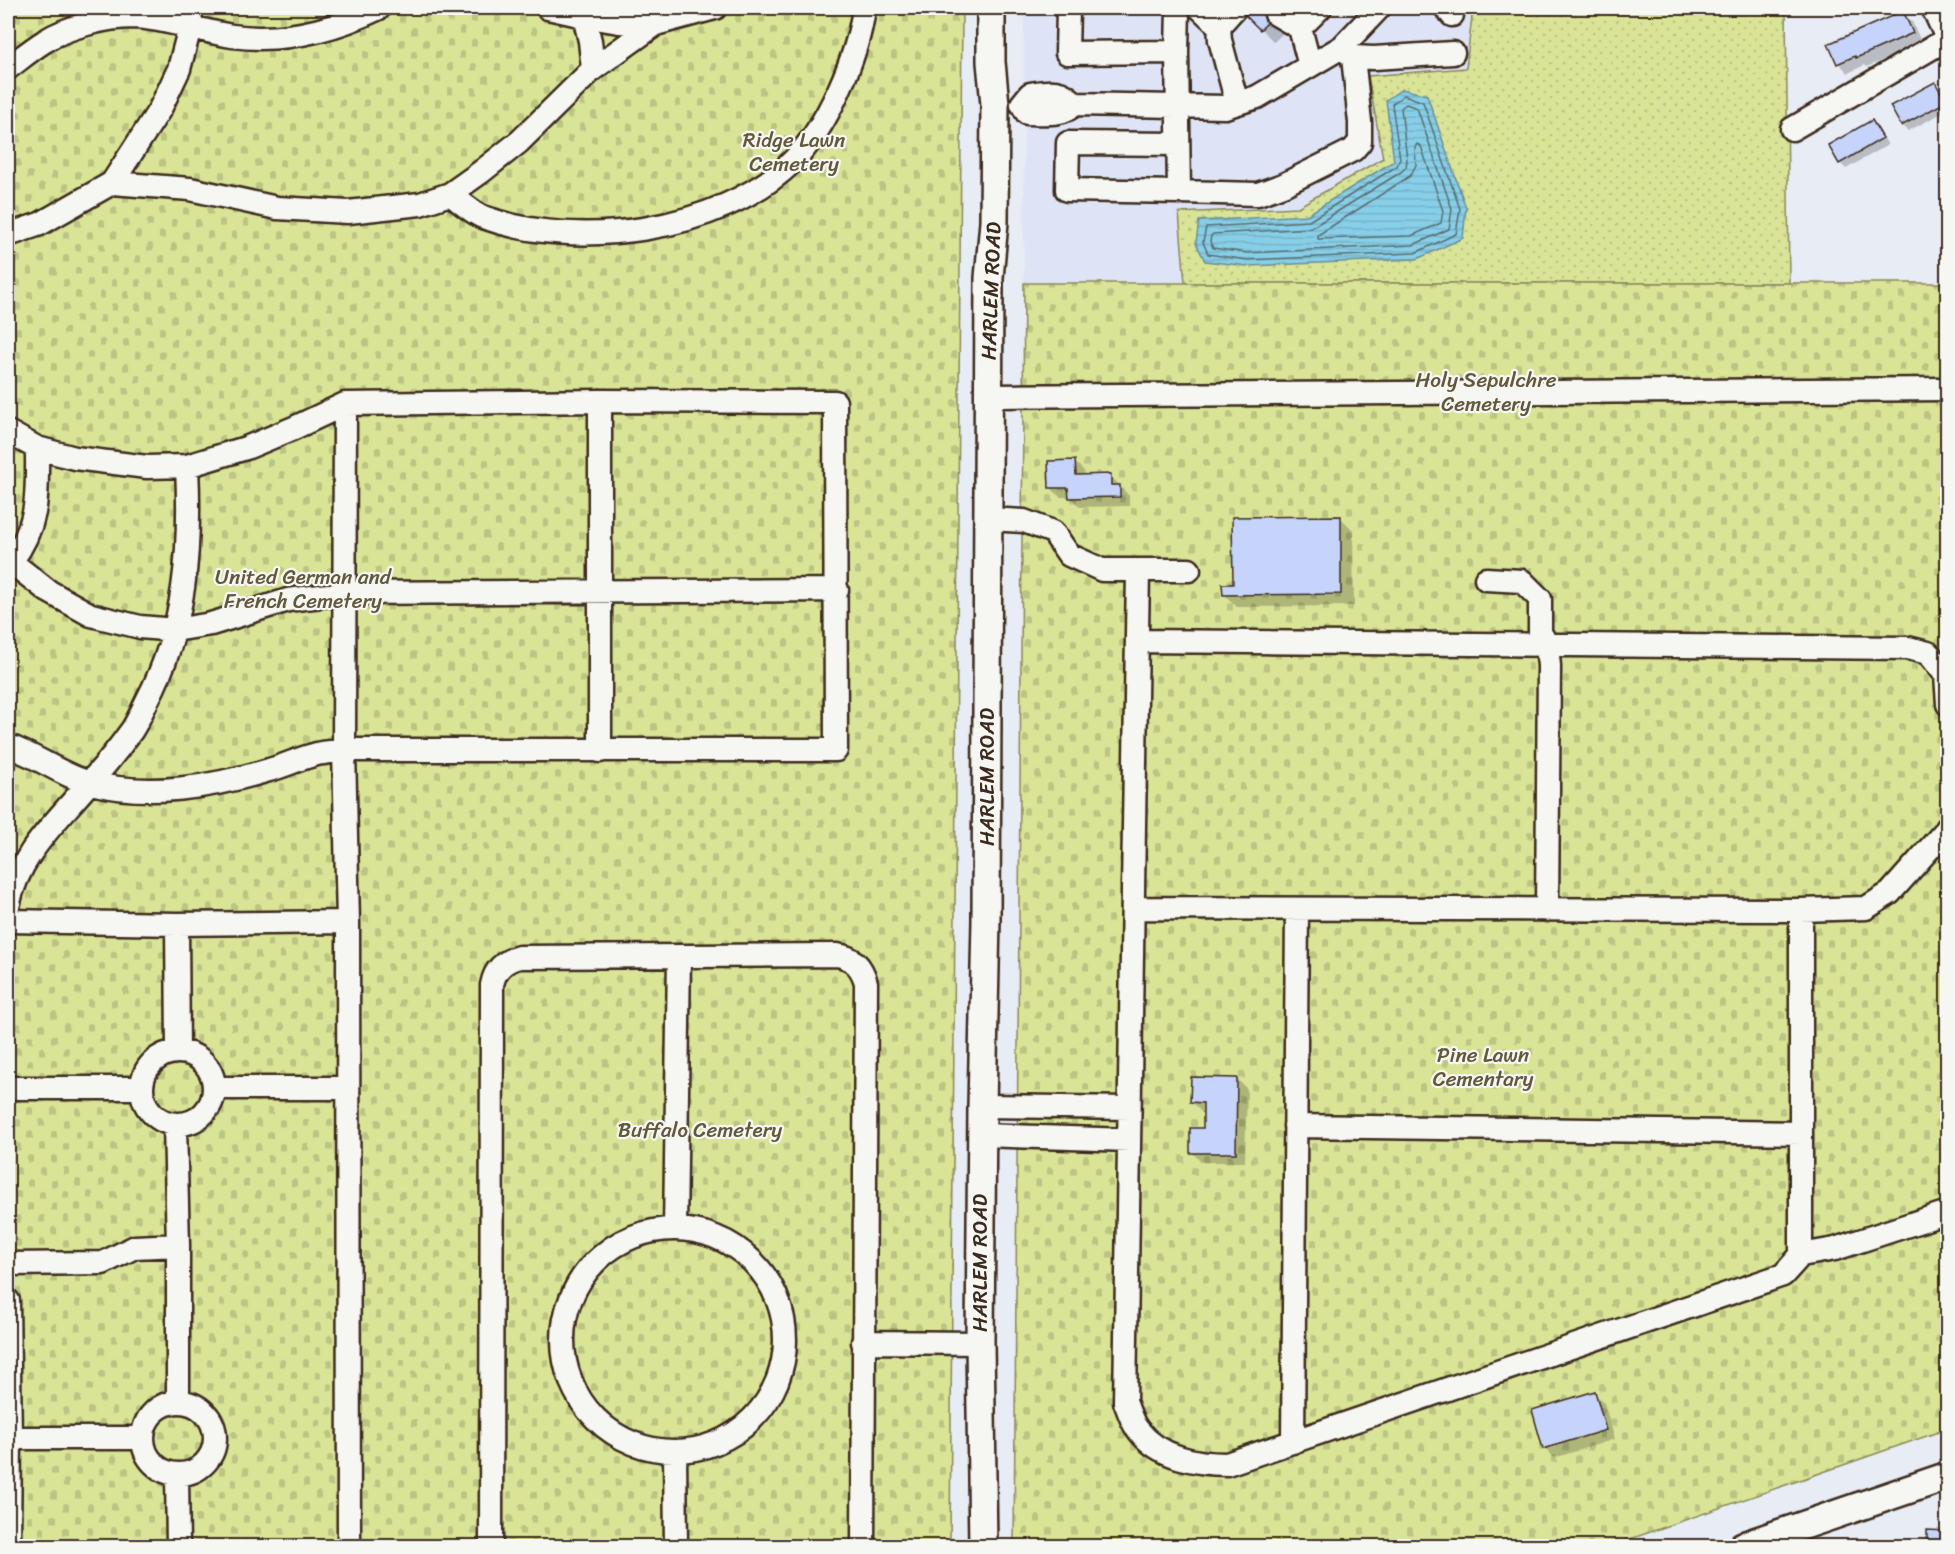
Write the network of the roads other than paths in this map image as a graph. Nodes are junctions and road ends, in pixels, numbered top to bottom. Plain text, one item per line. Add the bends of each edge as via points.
1 (379, 8) edge
2 (548, 8) edge
3 (715, 8) edge
4 (864, 8) edge
5 (991, 8) edge
6 (1068, 8) edge
7 (1178, 8) edge
8 (1200, 8) edge
9 (1235, 8) edge
10 (1320, 8) edge
11 (1379, 8) edge
12 (1933, 8) edge
13 (1276, 14) dead end
14 (584, 16) junction
15 (190, 17) edge
16 (656, 24) junction
17 (1219, 26) junction
18 (1300, 28) junction
19 (1947, 39) edge
20 (1177, 52) junction
21 (1348, 52) junction
22 (1453, 53) dead end
23 (1310, 66) junction
24 (8, 68) edge
25 (593, 69) junction
26 (1237, 103) junction
27 (995, 104) junction
28 (1177, 106) junction
29 (1792, 129) dead end
30 (1178, 144) junction
31 (112, 183) junction
32 (1179, 192) junction
33 (450, 194) junction
34 (8, 235) edge
35 (1947, 389) edge
36 (989, 396) junction
37 (600, 401) junction
38 (345, 404) junction
39 (8, 432) edge
40 (37, 448) junction
41 (187, 466) junction
42 (988, 519) junction
43 (9, 562) edge
44 (1138, 570) junction
45 (1189, 570) dead end
46 (1486, 579) dead end
47 (837, 590) junction
48 (600, 592) junction
49 (345, 593) junction
50 (175, 630) junction
51 (1137, 641) junction
52 (1547, 645) junction
53 (1947, 704) edge
54 (8, 746) edge
55 (344, 750) junction
56 (600, 751) junction
57 (89, 783) junction
58 (1947, 826) edge
59 (8, 907) edge
60 (1133, 908) junction
61 (1297, 909) junction
62 (1547, 910) junction
63 (1801, 910) junction
64 (8, 921) edge
65 (348, 922) junction
66 (177, 924) junction
67 (679, 956) junction
68 (178, 1052) junction
69 (8, 1088) edge
70 (141, 1088) junction
71 (214, 1088) junction
72 (347, 1088) junction
73 (982, 1106) junction
74 (1130, 1108) junction
75 (175, 1125) junction
76 (1295, 1126) junction
77 (1801, 1133) junction
78 (981, 1135) junction
79 (1129, 1140) junction
80 (1947, 1212) edge
81 (675, 1229) junction
82 (178, 1245) junction
83 (1801, 1255) junction
84 (8, 1263) edge
85 (8, 1301) edge
86 (863, 1342) junction
87 (980, 1343) junction
88 (178, 1402) junction
89 (9, 1438) edge
90 (142, 1438) junction
91 (1293, 1442) junction
92 (675, 1452) junction
93 (177, 1475) junction
94 (1947, 1476) edge
95 (9, 1546) edge
96 (178, 1546) edge
97 (348, 1546) edge
98 (491, 1546) edge
99 (676, 1546) edge
100 (863, 1546) edge
101 (982, 1546) edge
102 (1743, 1546) edge

1 - 15 street via 317,32 279,37 234,36
2 - 14 street
3 - 16 street
4 - 33 street via 862,24 835,98 822,123 793,161 754,191 705,215 655,227 576,234 526,228 482,216
5 - 27 main road, HARLEM ROAD via 990,62
6 - 20 street via 1067,53
7 - 20 street
8 - 17 street
9 - 17 street
10 - 18 street
11 - 21 street
12 - 19 street
13 - 18 street
14 - 16 street
14 - 25 street
15 - 24 street via 133,17 75,28 47,40
15 - 31 street via 179,69 160,109
16 - 25 street
17 - 26 street
18 - 23 street
19 - 29 street
20 - 28 street
21 - 22 street via 1374,58
21 - 23 street
21 - 32 street via 1360,122 1360,142 1353,150 1258,194
23 - 26 street via 1257,97
25 - 33 street via 519,142
26 - 28 street via 1225,107
27 - 28 street via 1022,104 1027,113 1069,111 1075,105
27 - 36 main road, HARLEM ROAD
28 - 30 street
30 - 32 street
30 - 32 street via 1068,143 1068,190
31 - 33 street via 190,189 276,208 348,212 420,204
31 - 34 street via 40,224
35 - 36 street
36 - 42 main road, HARLEM ROAD
37 - 38 street
37 - 47 street via 835,402
37 - 48 street
38 - 41 street via 246,448
38 - 49 street
39 - 40 street
40 - 41 street via 75,458 147,467
40 - 43 street via 36,510 25,539
41 - 50 street via 189,513 184,588
42 - 44 street via 1024,521 1053,532 1069,555 1102,570
42 - 73 main road, HARLEM ROAD
43 - 50 street via 48,591 91,615 140,627
44 - 45 street
44 - 51 street
46 - 52 street via 1522,581 1540,599 1540,633
47 - 48 street
47 - 56 street via 836,750
48 - 49 street
48 - 56 street
49 - 50 street via 288,600 211,624
49 - 55 street
50 - 57 street via 161,674 132,729
51 - 52 street
51 - 60 street
52 - 53 street via 1908,648 1928,653 1946,675
52 - 62 street
54 - 57 street
55 - 56 street
55 - 57 street via 189,788 119,788
55 - 65 street
57 - 59 street via 32,849 10,891
58 - 63 street via 1890,893 1866,908
60 - 61 street
60 - 74 street
61 - 62 street
61 - 76 street
62 - 63 street
63 - 77 street
64 - 66 street
65 - 66 street
65 - 72 street
66 - 68 street
67 - 81 street
67 - 86 street via 837,955 851,959 864,974
67 - 98 street via 519,957 501,965 494,978
68 - 70 street via 156,1059 148,1067
68 - 71 street via 204,1062 212,1074
69 - 70 street
70 - 75 street via 151,1113
71 - 72 street
71 - 75 street via 207,1110 198,1119
72 - 97 street
73 - 74 street
73 - 78 main road, HARLEM ROAD
74 - 79 street
75 - 82 street
76 - 77 street
76 - 91 street
77 - 83 street
78 - 79 street
78 - 87 main road, HARLEM ROAD
79 - 91 street via 1125,1402 1138,1431 1161,1451 1205,1464 1227,1464
80 - 83 street
81 - 92 street via 696,1231 732,1245 761,1270 780,1304 786,1342 772,1395 747,1425 713,1445
81 - 92 street via 636,1235 603,1254 577,1284 564,1320 562,1344 570,1382 591,1415 622,1439
82 - 84 street via 135,1247 103,1263
82 - 88 street
83 - 91 street via 1783,1275
85 - 89 street
86 - 87 street
86 - 100 street
87 - 101 main road, HARLEM ROAD
88 - 90 street via 164,1404 152,1412 144,1424
88 - 93 street via 200,1408 214,1427 215,1439 208,1461 189,1474
89 - 90 street
89 - 95 street
90 - 93 street via 148,1459 166,1473
92 - 99 street
93 - 96 street
94 - 102 main road

